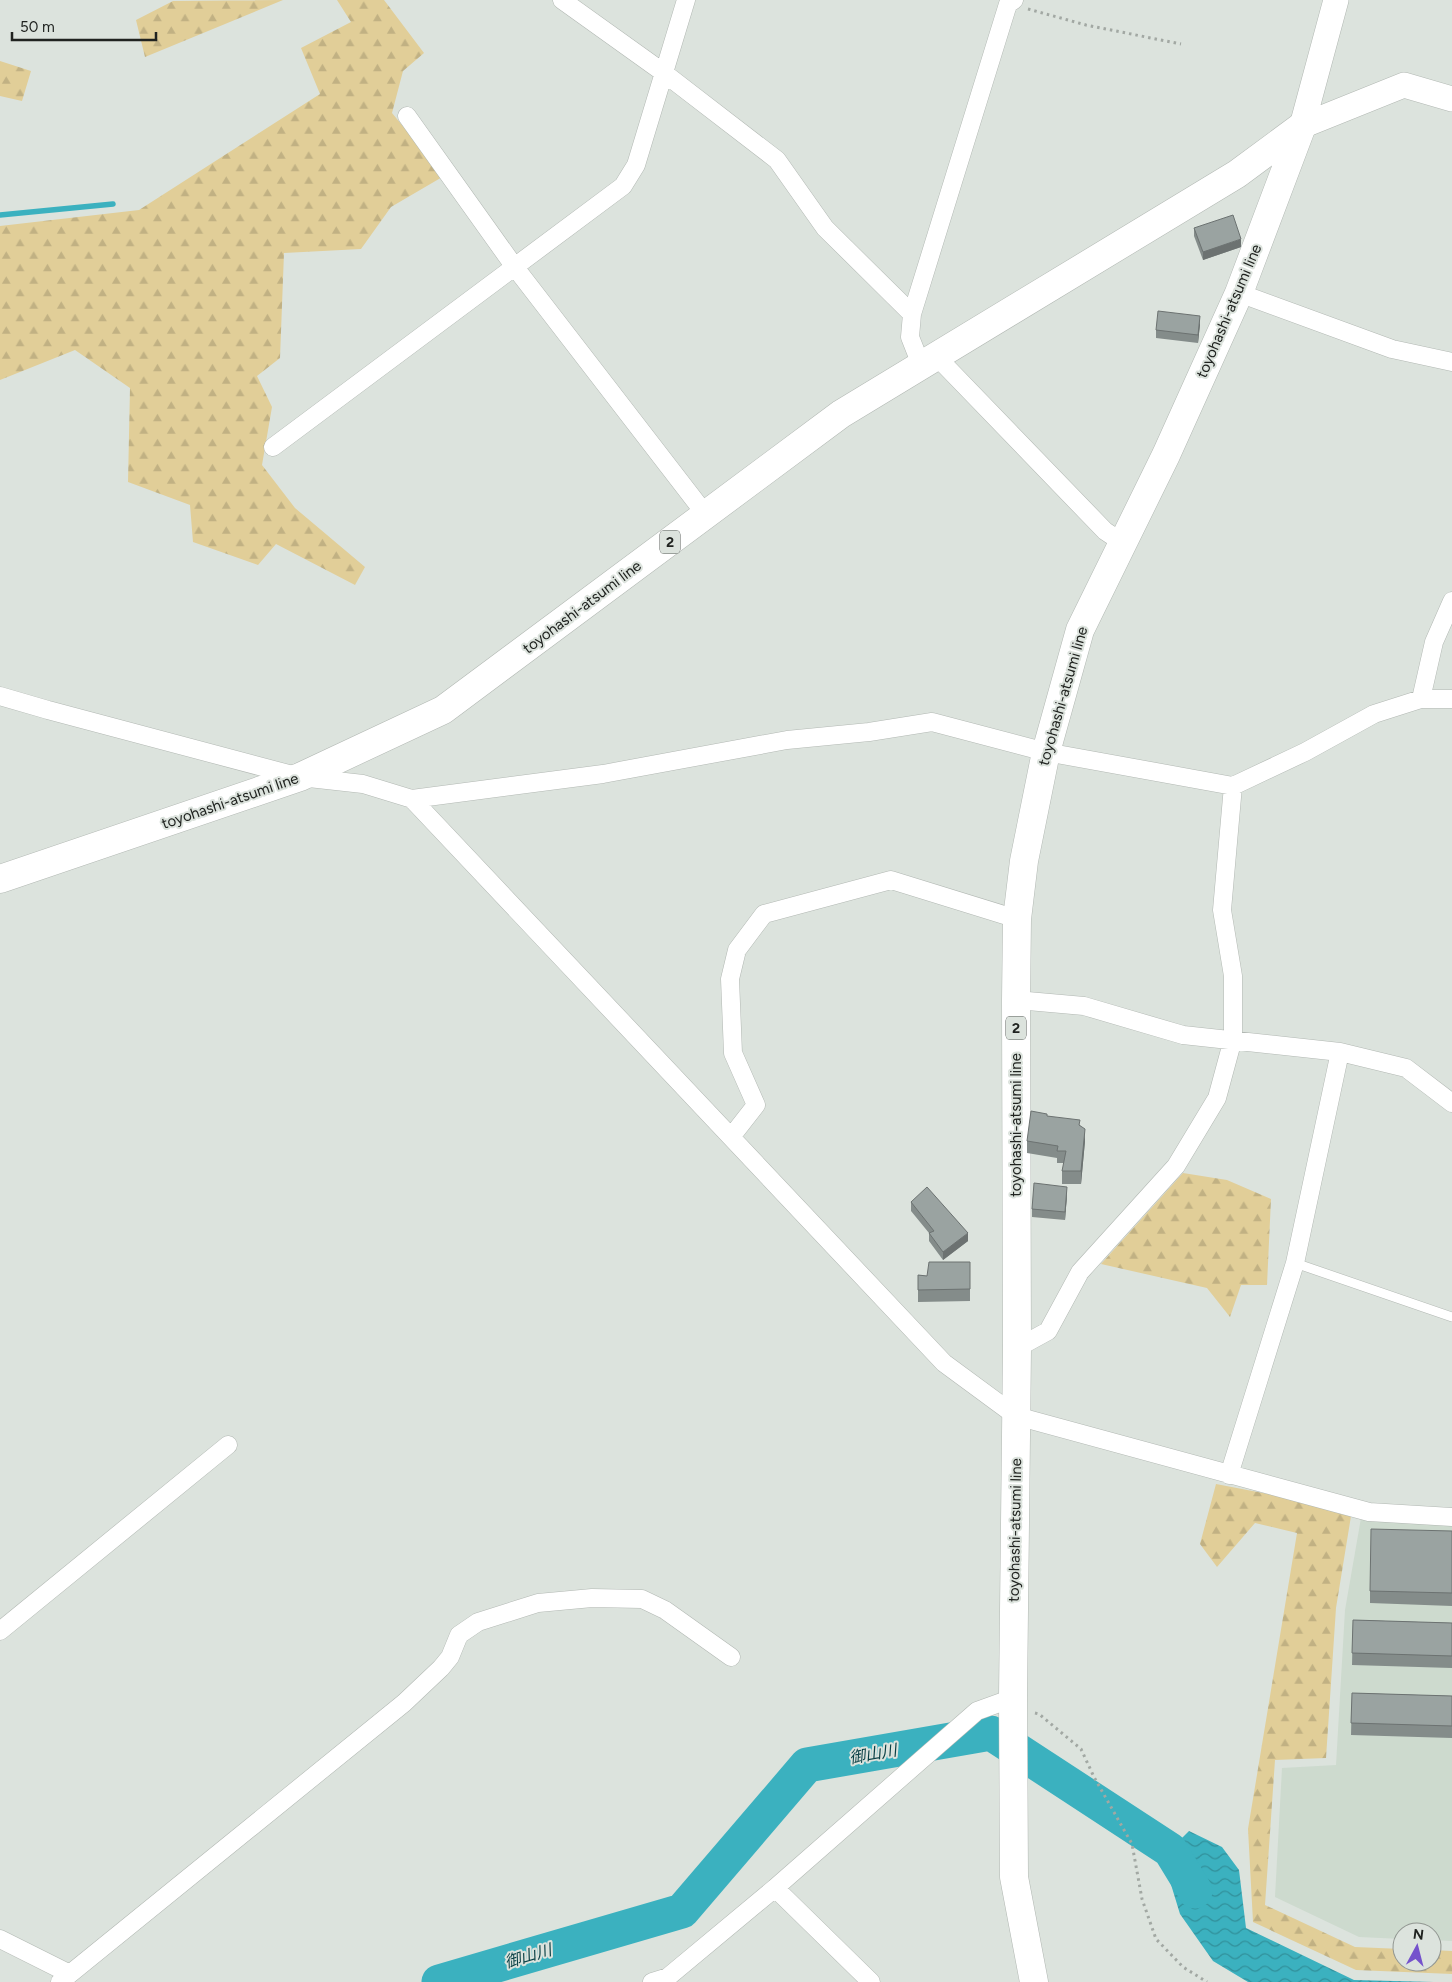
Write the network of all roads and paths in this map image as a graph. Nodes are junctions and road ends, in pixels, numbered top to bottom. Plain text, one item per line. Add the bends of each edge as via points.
1 (562, 0) edge
2 (686, 0) edge
3 (1336, 0) edge
4 (1011, 2) edge
5 (1181, 44) dead end
6 (664, 73) junction
7 (1452, 99) edge
8 (407, 116) dead end
9 (1302, 126) junction
10 (514, 266) junction
11 (1239, 294) junction
12 (912, 314) junction
13 (928, 360) junction
14 (1452, 362) edge
15 (273, 447) dead end
16 (706, 515) junction
17 (1123, 543) junction
18 (1452, 602) edge
19 (0, 696) edge
20 (1421, 699) junction
21 (1452, 699) edge
22 (1046, 752) junction
23 (300, 777) junction
24 (1233, 786) junction
25 (412, 798) junction
26 (0, 879) edge
27 (1017, 918) junction
28 (1016, 1000) junction
29 (1233, 1039) junction
30 (1340, 1052) junction
31 (1452, 1103) edge
32 (731, 1137) junction
33 (1295, 1262) junction
34 (1452, 1317) edge
35 (1017, 1348) junction
36 (1016, 1416) junction
37 (228, 1445) dead end
38 (1229, 1475) junction
39 (1452, 1518) edge
40 (0, 1631) edge
41 (731, 1657) dead end
42 (1013, 1704) junction
43 (775, 1888) junction
44 (0, 1939) edge
45 (65, 1978) edge
46 (652, 1982) edge
47 (871, 1982) edge
48 (1034, 1982) edge
49 (1207, 1982) edge

1 - 6 street
2 - 6 street
3 - 9 street
4 - 5 path via 1086,25
4 - 12 street
6 - 10 street via 636,165 622,186
6 - 12 street via 777,160 825,228
7 - 9 street via 1404,85
8 - 10 street
9 - 11 main road, toyohashi-atsumi line / 2
9 - 13 main road, toyohashi-atsumi line / 2 via 1237,174
10 - 15 street
10 - 16 street
11 - 14 street via 1392,348
11 - 17 main road, toyohashi-atsumi line / 2
12 - 13 street via 910,337
13 - 16 main road, toyohashi-atsumi line / 2 via 841,414
13 - 17 street via 1105,531
16 - 23 main road, toyohashi-atsumi line / 2 via 443,710
17 - 22 main road, toyohashi-atsumi line / 2 via 1080,630
18 - 20 street via 1434,642
19 - 23 street
20 - 21 street
20 - 24 street via 1374,714
22 - 24 street
22 - 25 street via 932,722 787,740 603,774
22 - 27 main road, toyohashi-atsumi line / 2 via 1024,861
23 - 25 street via 363,784
23 - 26 main road, toyohashi-atsumi line / 2
24 - 29 street via 1222,910 1233,976
25 - 32 street
27 - 28 main road, toyohashi-atsumi line / 2
27 - 32 street via 891,880 764,914 737,950 730,979 734,1053 756,1105
28 - 29 street via 1084,1006 1183,1035
28 - 35 main road, toyohashi-atsumi line / 2
29 - 30 street
29 - 35 street via 1217,1098 1176,1166 1080,1272 1048,1331
30 - 31 street via 1406,1068
30 - 33 street
32 - 36 street via 944,1363
33 - 34 lane
33 - 38 street
35 - 36 main road, toyohashi-atsumi line / 2
36 - 38 street
36 - 42 main road, toyohashi-atsumi line / 2
37 - 40 street
38 - 39 street via 1370,1512
41 - 45 street via 665,1610 642,1599 592,1598 538,1603 478,1622 460,1634 446,1663 404,1703
42 - 43 street via 977,1711
42 - 48 main road, toyohashi-atsumi line / 2 via 1014,1877
42 - 49 path via 1039,1714 1081,1749 1132,1844 1142,1899 1156,1939 1183,1968
43 - 46 street via 668,1977
43 - 47 street
44 - 45 street

